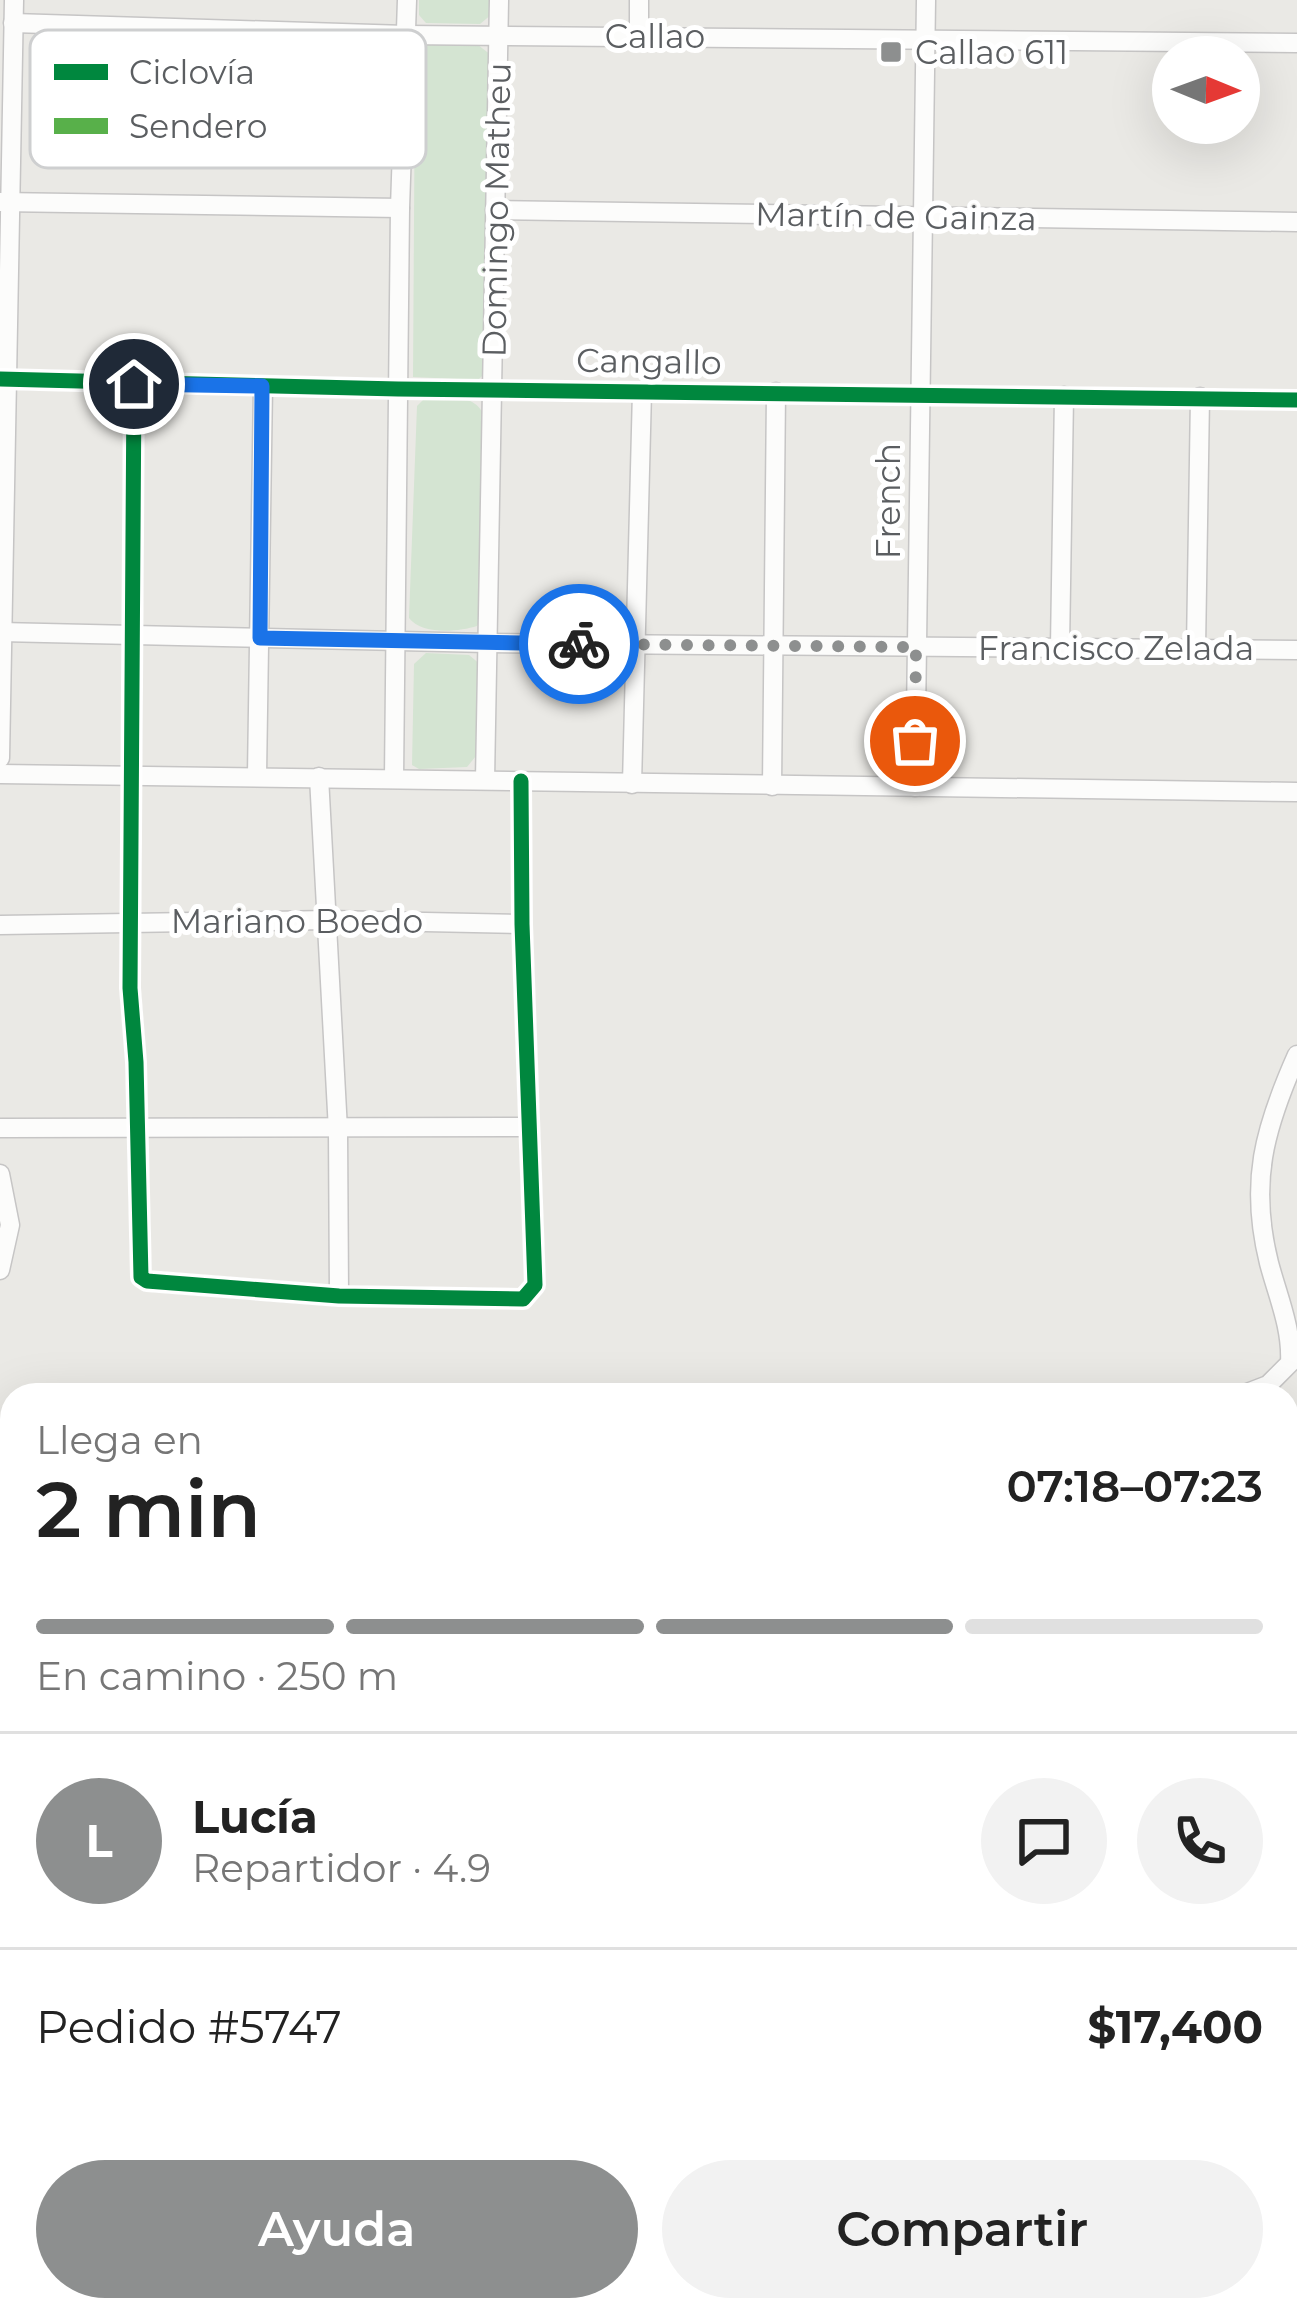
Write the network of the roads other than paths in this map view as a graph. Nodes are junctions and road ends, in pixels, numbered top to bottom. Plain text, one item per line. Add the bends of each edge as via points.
1 (14, 0) edge
2 (499, 0) edge
3 (640, 0) edge
4 (926, 0) edge
5 (14, 23) junction
6 (263, 30) edge
7 (426, 34) edge
8 (499, 36) junction
9 (639, 36) junction
10 (925, 37) junction
11 (1297, 44) edge
12 (401, 168) edge
13 (5, 202) edge
14 (400, 208) junction
15 (495, 210) junction
16 (921, 216) junction
17 (1297, 222) edge
18 (3, 379) edge
19 (134, 384) junction
20 (262, 386) junction
21 (398, 388) junction
22 (494, 389) junction
23 (642, 391) junction
24 (776, 392) junction
25 (918, 393) junction
26 (1064, 396) junction
27 (1200, 398) junction
28 (1297, 400) edge
29 (1, 632) edge
30 (132, 634) junction
31 (260, 638) junction
32 (395, 640) junction
33 (488, 643) junction
34 (635, 644) junction
35 (773, 645) junction
36 (916, 647) junction
37 (1060, 647) junction
38 (1196, 648) junction
39 (1297, 650) edge
40 (0, 758) edge
41 (131, 773) junction
42 (0, 774) edge
43 (257, 775) junction
44 (320, 777) junction
45 (394, 778) junction
46 (485, 781) junction
47 (521, 781) junction
48 (632, 784) junction
49 (772, 786) junction
50 (915, 788) junction
51 (1297, 792) edge
52 (328, 920) junction
53 (129, 921) junction
54 (522, 924) junction
55 (0, 925) edge
56 (1297, 1055) edge
57 (527, 1127) junction
58 (0, 1128) edge
59 (137, 1129) junction
60 (338, 1130) junction
61 (0, 1174) edge
62 (0, 1270) edge
63 (339, 1296) junction
64 (1270, 1383) edge

1 - 5 street
2 - 8 street, Domingo Matheu
3 - 9 street
4 - 10 street, French
5 - 6 street, Callao
5 - 13 street
7 - 8 street, Callao
8 - 9 street, Callao
8 - 15 street, Domingo Matheu
9 - 10 street, Callao
10 - 11 street, Callao
10 - 16 street, French
12 - 14 street
13 - 14 street
13 - 18 street
14 - 21 street
15 - 16 street, Martín de Gainza
15 - 22 street, Domingo Matheu
16 - 17 street, Martín de Gainza
16 - 25 street, French
18 - 19 street, Cangallo
18 - 29 street
19 - 20 street, Cangallo
19 - 30 street
20 - 21 street, Cangallo
20 - 31 street
21 - 22 street, Cangallo
21 - 32 street
22 - 23 street, Cangallo
22 - 33 street, Domingo Matheu
23 - 24 street, Cangallo
23 - 34 street
24 - 25 street, Cangallo
24 - 35 street
25 - 26 street, Cangallo
25 - 36 street, French
26 - 27 street, Cangallo
26 - 37 street
27 - 28 street, Cangallo
27 - 38 street
29 - 30 street, Francisco Zelada
29 - 40 street
30 - 31 street, Francisco Zelada
30 - 41 street
31 - 32 street, Francisco Zelada
31 - 43 street
32 - 33 street, Francisco Zelada
32 - 45 street
33 - 34 street, Francisco Zelada
33 - 46 street, Domingo Matheu
34 - 35 street, Francisco Zelada
34 - 48 street
35 - 36 street, Francisco Zelada
35 - 49 street
36 - 37 street, Francisco Zelada
36 - 50 street, French
37 - 38 street, Francisco Zelada
38 - 39 street, Francisco Zelada
41 - 42 street
41 - 43 street
41 - 53 street
43 - 44 street
44 - 45 street
44 - 52 street
45 - 46 street
46 - 47 street
47 - 48 street
47 - 54 street
48 - 49 street
49 - 50 street
50 - 51 street
52 - 53 street, Mariano Boedo
52 - 54 street, Mariano Boedo
52 - 60 street
53 - 55 street, Mariano Boedo
53 - 59 street
54 - 57 street
56 - 64 street via 1261,1155 1258,1195 1290,1364
57 - 60 street
57 - 63 street via 532,1293
58 - 59 street
59 - 60 street
59 - 63 street via 141,1277
60 - 63 street
61 - 62 street via 10,1226

